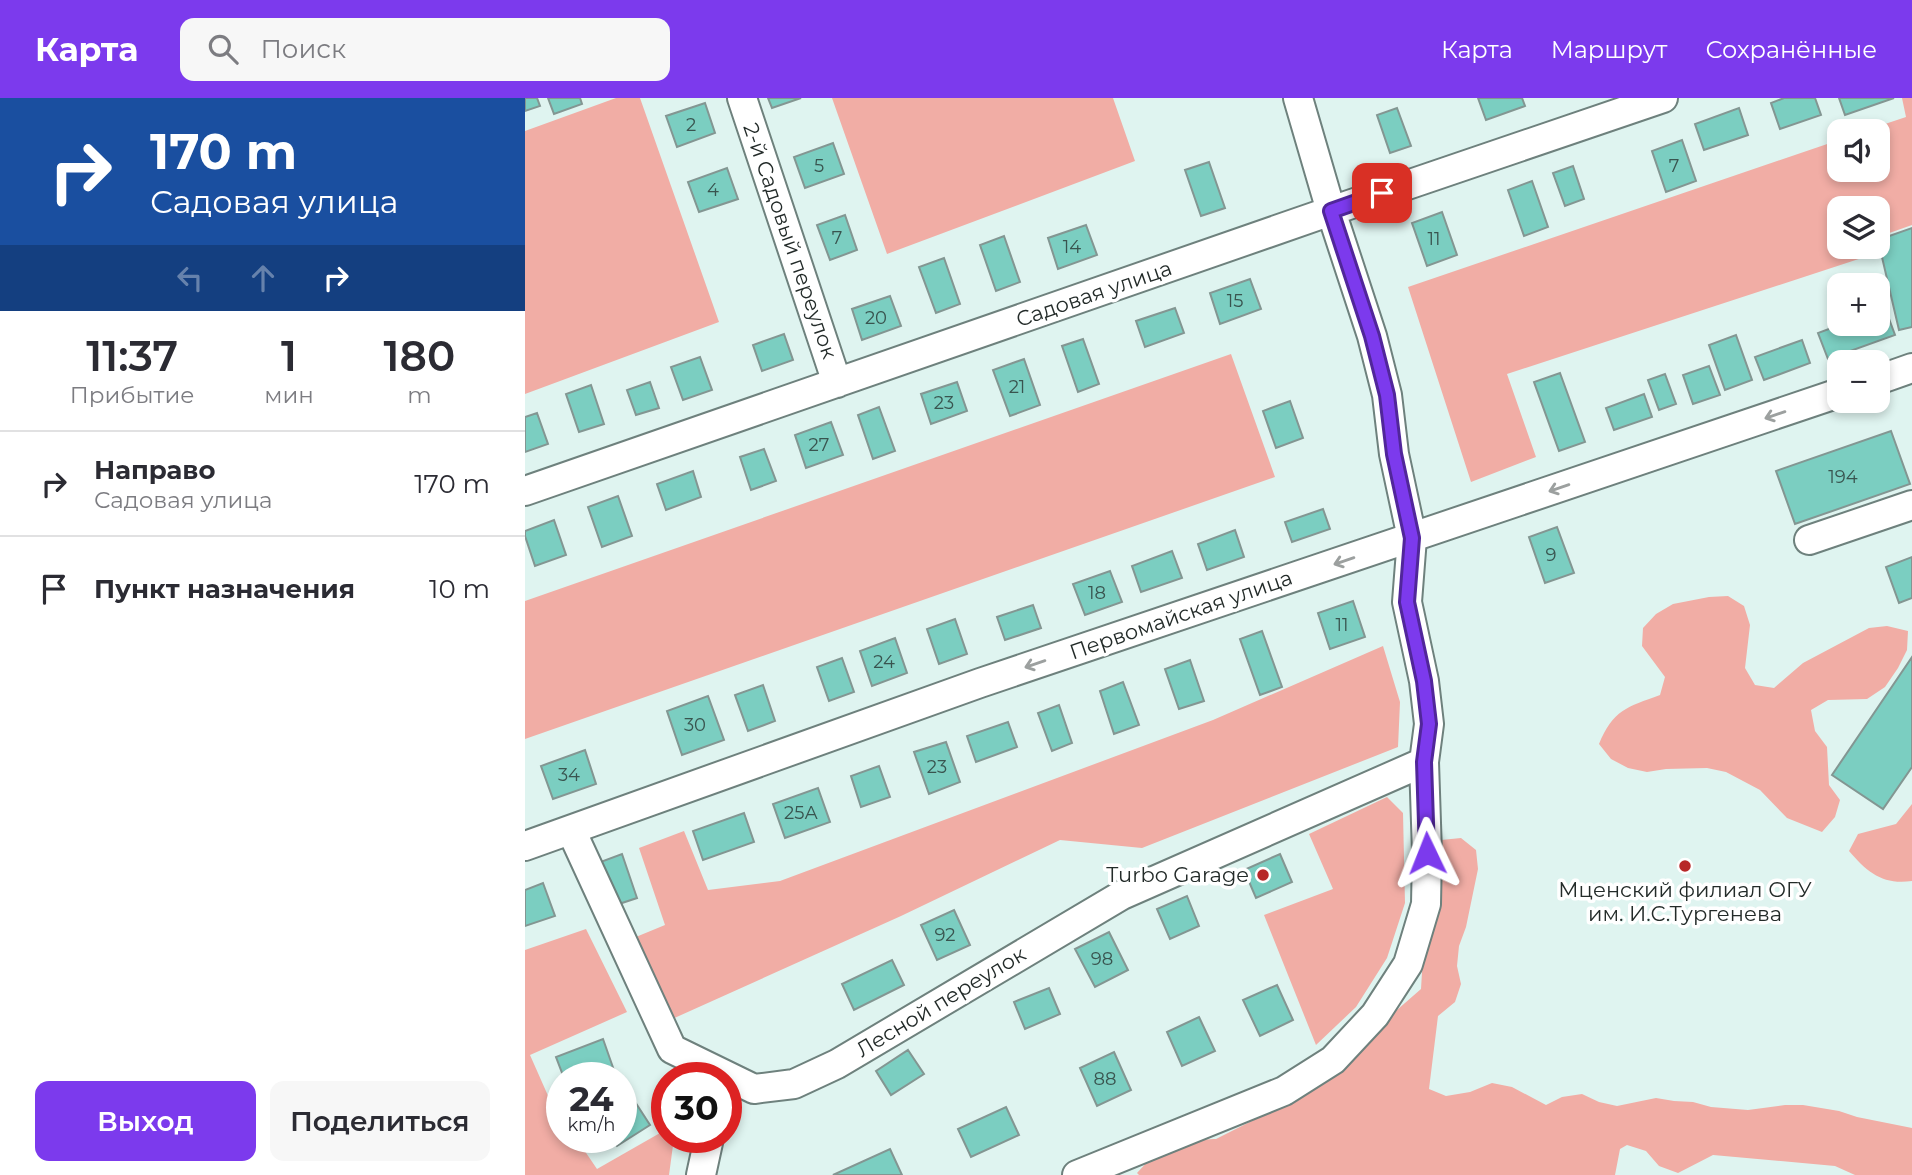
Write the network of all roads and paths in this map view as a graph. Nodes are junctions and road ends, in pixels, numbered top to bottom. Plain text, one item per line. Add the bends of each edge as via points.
1 (742, 98) edge
2 (1298, 98) edge
3 (1663, 98) edge
4 (1331, 211) junction
5 (1911, 368) edge
6 (1890, 376) edge
7 (837, 383) junction
8 (1827, 397) edge
9 (525, 491) edge
10 (1912, 505) edge
11 (1412, 538) junction
12 (1809, 540) dead end
13 (1424, 762) junction
14 (571, 830) junction
15 (525, 845) edge
16 (697, 1062) edge
17 (742, 1084) edge
18 (706, 1153) edge
19 (701, 1175) edge
20 (1077, 1175) edge

1 - 7 street, 2-й Садовый переулок
2 - 4 street
3 - 4 street, Садовая улица
4 - 7 street, Садовая улица
4 - 11 street via 1387,395
5 - 6 street
7 - 9 street, Садовая улица
8 -> 11 street, Первомайская улица
10 - 12 street
11 - 13 street via 1407,602 1429,724
11 -> 14 street, Первомайская улица via 980,683
13 - 17 street, Лесной переулок via 1122,895 837,1064 794,1084 754,1089
13 - 20 street via 1426,904 1408,964 1375,1015 1333,1060 1284,1091
14 - 15 street, Первомайская улица
14 - 16 street, Лесной переулок via 672,1049
18 - 19 street

